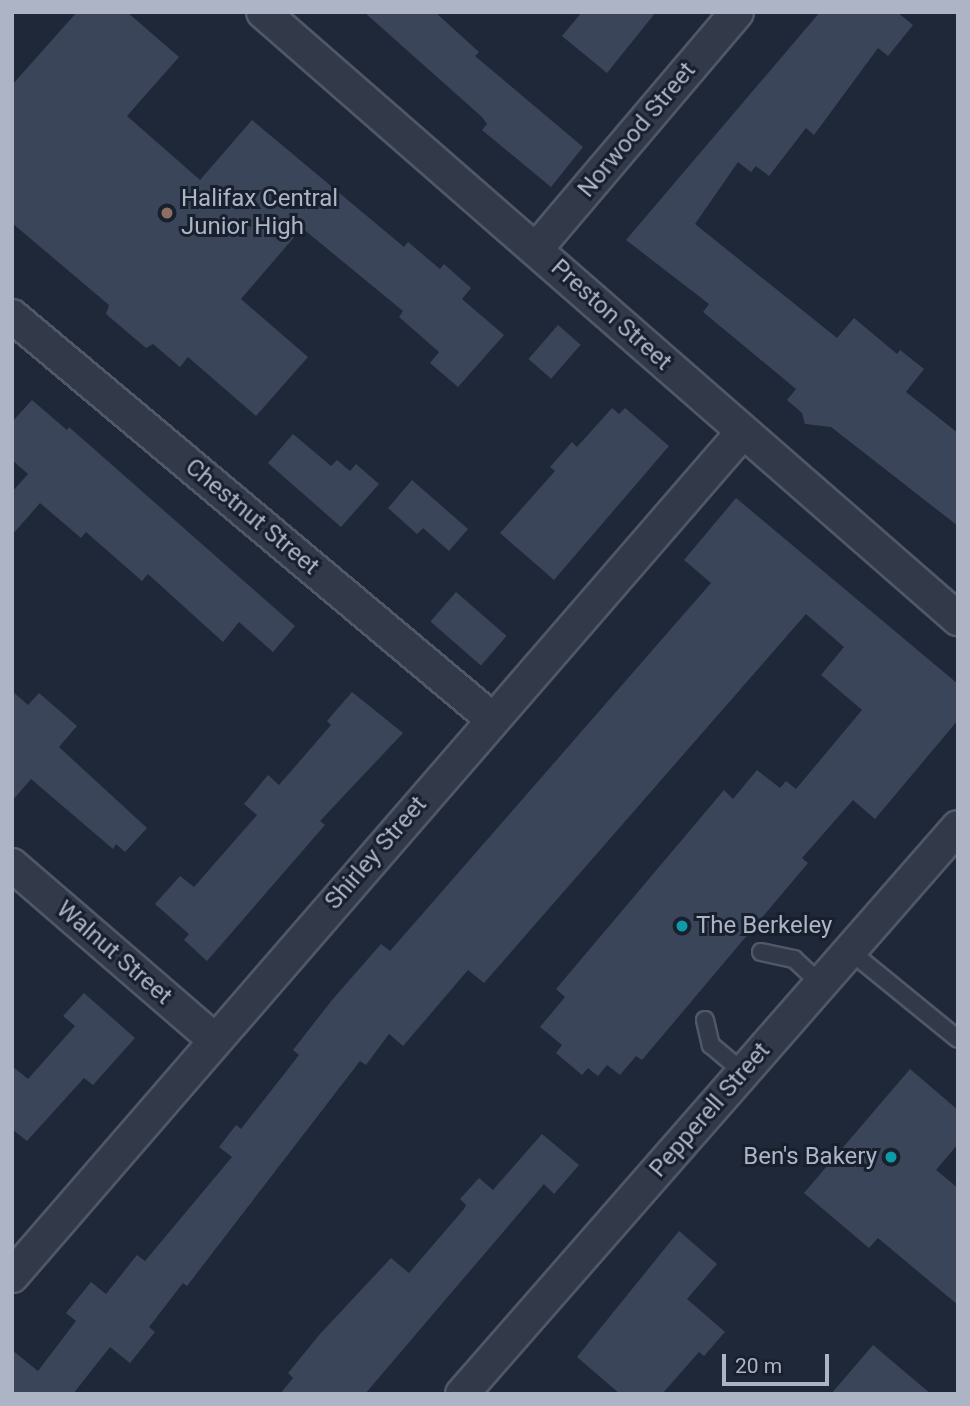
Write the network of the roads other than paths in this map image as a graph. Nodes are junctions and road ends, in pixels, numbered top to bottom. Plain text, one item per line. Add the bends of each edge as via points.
1 (263, 12) edge
2 (737, 12) edge
3 (537, 248) junction
4 (12, 316) edge
5 (742, 433) junction
6 (958, 619) edge
7 (491, 718) junction
8 (958, 827) edge
9 (12, 865) edge
10 (850, 951) junction
11 (761, 952) dead end
12 (821, 984) junction
13 (705, 1020) dead end
14 (958, 1039) edge
15 (215, 1040) junction
16 (743, 1072) junction
17 (12, 1276) edge
18 (462, 1394) edge

1 - 3 street, Preston Street
2 - 3 street, Norwood Street
3 - 5 street, Preston Street
4 - 7 street, Chestnut Street
5 - 6 street, Preston Street
5 - 7 street, Shirley Street
7 - 15 street, Shirley Street
8 - 10 street, Pepperell Street
9 - 15 street, Walnut Street
10 - 12 street, Pepperell Street
10 - 14 lane
11 - 12 lane via 794,959
12 - 16 street, Pepperell Street
13 - 16 lane via 711,1045
15 - 17 street, Shirley Street
16 - 18 street, Pepperell Street

